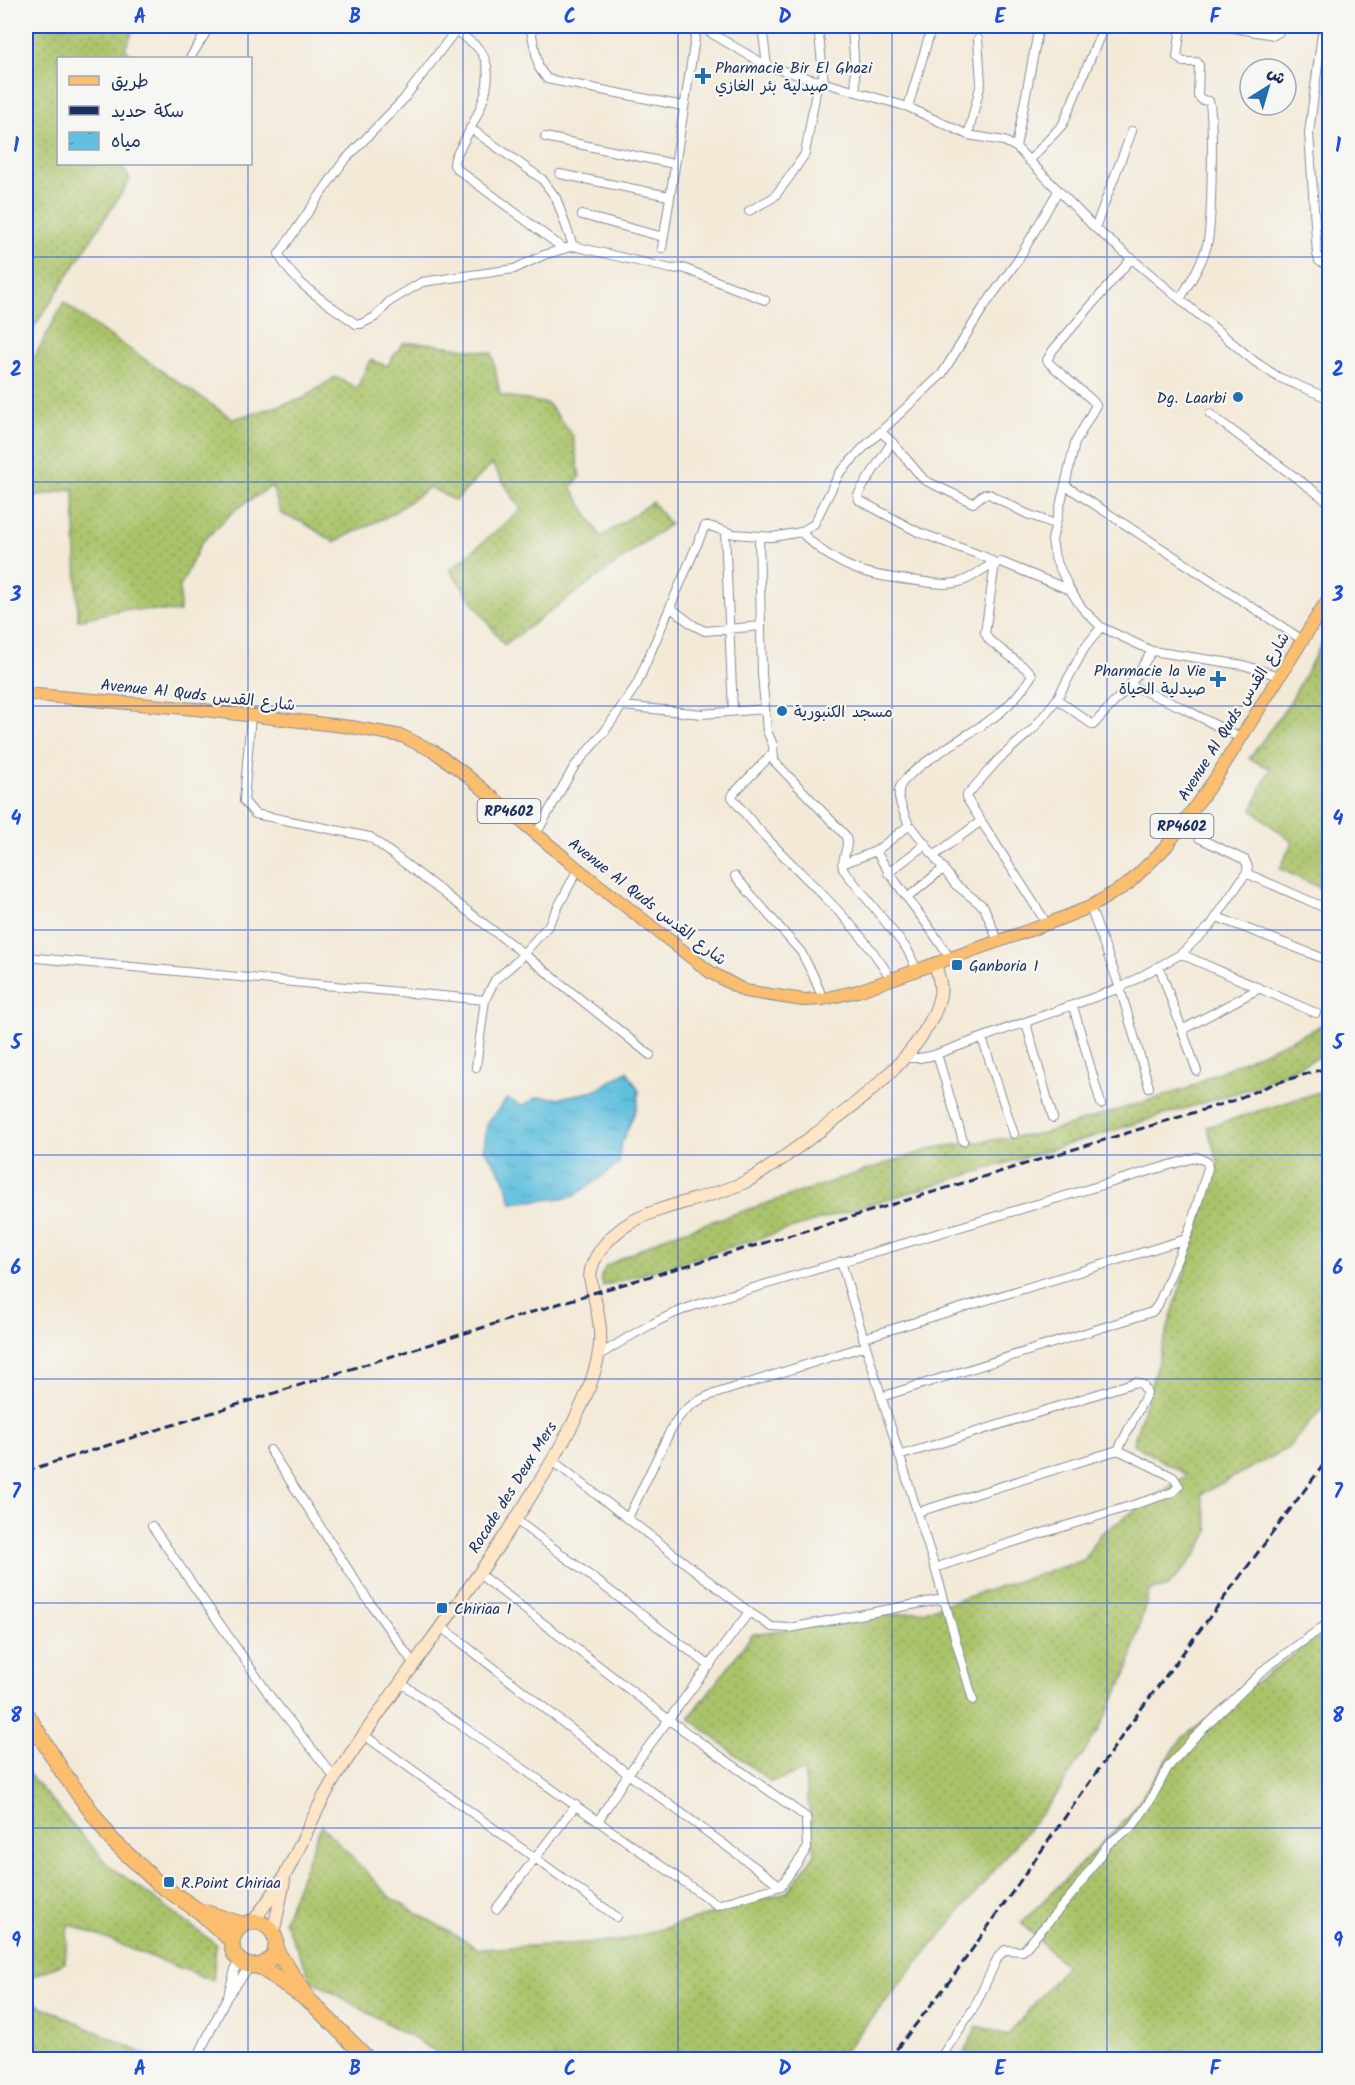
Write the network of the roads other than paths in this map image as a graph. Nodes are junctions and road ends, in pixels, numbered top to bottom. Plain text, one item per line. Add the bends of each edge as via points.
1 (210, 26) edge
2 (530, 26) edge
3 (698, 26) edge
4 (762, 26) edge
5 (818, 26) edge
6 (852, 26) edge
7 (932, 26) edge
8 (1039, 26) edge
9 (1104, 26) edge
10 (1181, 26) edge
11 (1222, 26) edge
12 (1281, 26) edge
13 (1323, 26) edge
14 (458, 28) edge
15 (978, 39) dead end
16 (191, 57) edge
17 (767, 66) junction
18 (821, 81) junction
19 (856, 90) junction
20 (683, 106) junction
21 (908, 107) junction
22 (470, 128) junction
23 (1132, 131) dead end
24 (968, 135) junction
25 (545, 137) dead end
26 (1016, 147) junction
27 (1029, 161) junction
28 (674, 164) junction
29 (560, 174) dead end
30 (1058, 191) junction
31 (669, 196) junction
32 (749, 211) dead end
33 (582, 215) dead end
34 (1095, 228) junction
35 (663, 237) junction
36 (568, 248) junction
37 (662, 248) dead end
38 (1132, 258) junction
39 (1329, 266) edge
40 (1180, 299) junction
41 (765, 300) dead end
42 (1329, 399) edge
43 (1210, 414) dead end
44 (881, 432) junction
45 (892, 442) junction
46 (1066, 486) junction
47 (1329, 503) edge
48 (1055, 524) junction
49 (724, 531) junction
50 (801, 532) junction
51 (759, 537) junction
52 (995, 563) junction
53 (1070, 590) junction
54 (1329, 596) edge
55 (671, 608) junction
56 (761, 626) junction
57 (1101, 627) junction
58 (729, 628) junction
59 (1301, 639) junction
60 (1152, 651) junction
61 (1279, 676) junction
62 (1130, 685) junction
63 (26, 694) edge
64 (1057, 699) junction
65 (623, 706) junction
66 (765, 709) junction
67 (733, 712) junction
68 (251, 715) junction
69 (1242, 739) junction
70 (772, 754) junction
71 (981, 821) junction
72 (909, 826) junction
73 (536, 834) junction
74 (1199, 838) dead end
75 (926, 844) junction
76 (876, 851) junction
77 (936, 855) junction
78 (842, 864) junction
79 (944, 868) junction
80 (578, 869) junction
81 (888, 873) junction
82 (1246, 873) junction
83 (735, 876) dead end
84 (907, 898) junction
85 (1090, 906) junction
86 (1329, 910) edge
87 (1217, 917) junction
88 (1047, 924) junction
89 (998, 941) junction
90 (524, 954) junction
91 (1181, 954) junction
92 (26, 957) edge
93 (950, 959) junction
94 (1329, 962) edge
95 (935, 964) junction
96 (1159, 966) junction
97 (917, 970) junction
98 (891, 979) junction
99 (1120, 988) junction
100 (1260, 988) junction
101 (823, 999) junction
102 (485, 1000) junction
103 (1073, 1006) junction
104 (1316, 1013) dead end
105 (1026, 1023) junction
106 (1182, 1030) junction
107 (982, 1038) junction
108 (937, 1054) junction
109 (650, 1055) dead end
110 (903, 1058) junction
111 (476, 1067) dead end
112 (1197, 1071) dead end
113 (1149, 1087) dead end
114 (1101, 1104) dead end
115 (1053, 1118) dead end
116 (1014, 1134) dead end
117 (963, 1141) dead end
118 (1186, 1239) junction
119 (841, 1261) junction
120 (864, 1342) junction
121 (598, 1356) junction
122 (881, 1397) junction
123 (270, 1450) dead end
124 (1118, 1450) junction
125 (899, 1456) junction
126 (553, 1461) junction
127 (918, 1512) junction
128 (628, 1518) junction
129 (516, 1520) junction
130 (152, 1526) dead end
131 (935, 1568) junction
132 (479, 1574) junction
133 (943, 1599) junction
134 (749, 1612) junction
135 (1329, 1620) edge
136 (442, 1627) junction
137 (414, 1664) junction
138 (710, 1666) junction
139 (401, 1683) junction
140 (974, 1700) dead end
141 (26, 1713) edge
142 (669, 1720) junction
143 (364, 1735) junction
144 (628, 1774) junction
145 (335, 1778) junction
146 (576, 1805) junction
147 (598, 1821) junction
148 (536, 1859) junction
149 (286, 1874) junction
150 (781, 1886) junction
151 (496, 1909) dead end
152 (199, 1911) junction
153 (617, 1917) dead end
154 (248, 1923) junction
155 (232, 1941) junction
156 (274, 1942) junction
157 (249, 1964) junction
158 (227, 1997) junction
159 (312, 2003) junction
160 (196, 2060) edge
161 (369, 2060) edge
162 (939, 2060) edge

1 - 16 street
2 - 20 street via 539,68 547,79
3 - 17 street
3 - 20 street
4 - 17 street
5 - 18 street
6 - 19 street
7 - 21 street
8 - 26 street
9 - 27 street via 1063,124
10 - 40 street via 1177,57 1199,65 1198,96 1209,101 1211,129 1207,245
11 - 12 street via 1275,35
13 - 39 street via 1309,133 1317,254 1319,261
14 - 22 street via 479,49 486,66 488,85
14 - 36 street via 403,100 344,162 279,254 284,265 298,281 361,324 422,282 514,269
15 - 24 street via 980,87
17 - 18 street
18 - 19 street
18 - 32 street via 805,153 774,197
19 - 21 street
20 - 28 street
21 - 24 street
22 - 36 street via 542,178 556,198
22 - 36 street via 455,158 457,169
23 - 34 street
24 - 26 street
25 - 28 street
26 - 27 street
27 - 30 street
28 - 31 street
29 - 31 street
30 - 34 street
30 - 44 street via 1018,260 942,374
31 - 35 street
33 - 35 street
34 - 38 street
35 - 37 street
36 - 41 street via 671,269 683,268
38 - 40 street
38 - 46 street via 1047,360 1095,405 1075,443
40 - 42 street via 1267,370
43 - 47 street
44 - 45 street
44 - 50 street via 839,474 816,522
45 - 48 street via 928,483 973,503 989,494
45 - 52 street via 858,495 859,500 918,532
46 - 48 street
46 - 59 street
48 - 53 street via 1052,548
49 - 51 street
49 - 55 street via 705,526
49 - 58 street
50 - 51 street
50 - 52 street via 833,558 880,577 948,584 964,581
51 - 56 street
52 - 53 street via 1010,565
52 - 72 street via 985,633 1031,676 1002,711 902,782 899,796
53 - 57 street
54 - 59 main road, Avenue Al Quds شارع القدس / RP4602
55 - 58 street via 705,631
55 - 65 street
56 - 58 street
56 - 66 street
57 - 60 street
57 - 64 street via 1084,649
58 - 67 street
59 - 61 main road, Avenue Al Quds شارع القدس / RP4602
60 - 61 street via 1243,665
60 - 62 street
61 - 69 main road, Avenue Al Quds شارع القدس / RP4602
62 - 64 street via 1093,725
62 - 69 street via 1181,706
63 - 68 main road, Avenue Al Quds شارع القدس / RP4602
64 - 71 street via 1034,728 967,794
65 - 67 street via 677,712
65 - 73 street via 574,767
66 - 67 street
66 - 70 street
68 - 73 main road, Avenue Al Quds شارع القدس / RP4602 via 351,727 419,743
68 - 90 street via 244,801 255,814 370,837
69 - 85 main road, Avenue Al Quds شارع القدس / RP4602 via 1166,847 1128,884
70 - 78 street via 776,764 847,837
70 - 98 street via 732,797 861,937
71 - 77 street
71 - 88 street
72 - 75 street
72 - 76 street
73 - 80 main road, Avenue Al Quds شارع القدس / RP4602
74 - 82 street via 1245,860
75 - 77 street
75 - 81 street
76 - 78 street
76 - 81 street
77 - 79 street
78 - 97 street via 907,949
79 - 84 street
79 - 89 street via 955,884 984,906
80 - 90 street via 548,926
80 - 101 main road, Avenue Al Quds شارع القدس / RP4602 via 695,963 722,979 746,991 803,1000
81 - 84 street
82 - 86 street
82 - 87 street
83 - 101 street via 801,952
84 - 93 street
85 - 88 main road, Avenue Al Quds شارع القدس / RP4602
85 - 99 street
87 - 91 street
87 - 94 street
88 - 89 main road, Avenue Al Quds شارع القدس / RP4602
89 - 93 main road, Avenue Al Quds شارع القدس / RP4602
90 - 102 street via 495,980
90 - 109 street
91 - 96 street
91 - 100 street
92 - 102 street
93 - 95 main road, Avenue Al Quds شارع القدس / RP4602
95 - 97 main road, Avenue Al Quds شارع القدس / RP4602
95 - 110 main road, Rocade des Deux Mers via 941,990 938,1005
96 - 99 street
96 - 106 street
97 - 98 main road, Avenue Al Quds شارع القدس / RP4602
98 - 101 main road, Avenue Al Quds شارع القدس / RP4602
99 - 103 street
99 - 113 street
100 - 104 street
100 - 106 street
102 - 111 street
103 - 105 street
103 - 114 street
105 - 107 street
105 - 115 street
106 - 112 street
107 - 108 street
107 - 116 street
108 - 110 street
108 - 117 street
110 - 121 main road, Rocade des Deux Mers via 851,1108 764,1170 728,1189 645,1216 611,1238 590,1271 599,1323
118 - 119 street via 1208,1168 1205,1160 1197,1157
118 - 120 street
118 - 122 street via 1152,1312
119 - 120 street
119 - 121 street via 670,1314
120 - 122 street
120 - 128 street via 691,1404 672,1426
121 - 126 main road, Rocade des Deux Mers via 589,1385
122 - 125 street
123 - 137 street
124 - 125 street via 1147,1393 1140,1383 1130,1382
124 - 127 street
124 - 131 street via 1173,1478 1177,1489
125 - 127 street
126 - 128 street
126 - 129 main road, Rocade des Deux Mers
127 - 131 street
128 - 134 street
129 - 132 main road, Rocade des Deux Mers
129 - 138 street
130 - 145 street via 270,1696
131 - 133 street
132 - 136 main road, Rocade des Deux Mers
132 - 142 street
133 - 134 street via 790,1628 772,1627
133 - 140 street
134 - 138 street
135 - 162 street via 1267,1667 1192,1740 1168,1767 1133,1826 1108,1844 1023,1950 1005,1950 998,1957 975,2006
136 - 137 main road, Rocade des Deux Mers
136 - 144 street
137 - 139 main road, Rocade des Deux Mers
138 - 142 street
139 - 143 main road, Rocade des Deux Mers
139 - 146 street
141 - 152 highway via 112,1840 159,1884
142 - 144 street
142 - 150 street via 806,1817 807,1849
143 - 145 main road, Rocade des Deux Mers
143 - 148 street
144 - 147 street
144 - 150 street
145 - 149 main road, Rocade des Deux Mers
146 - 147 street
146 - 148 street
147 - 150 street via 717,1905
148 - 151 street
148 - 153 street
149 - 154 main road, Rocade des Deux Mers
149 - 156 main road, Rocade des Deux Mers
152 - 154 highway
152 - 155 highway
154 - 155 highway via 234,1934
154 - 156 highway via 265,1925
155 - 157 highway via 234,1954
156 - 157 highway via 269,1960
156 - 159 highway
157 - 158 street
157 - 158 street
157 - 159 highway
158 - 160 street
159 - 161 highway

